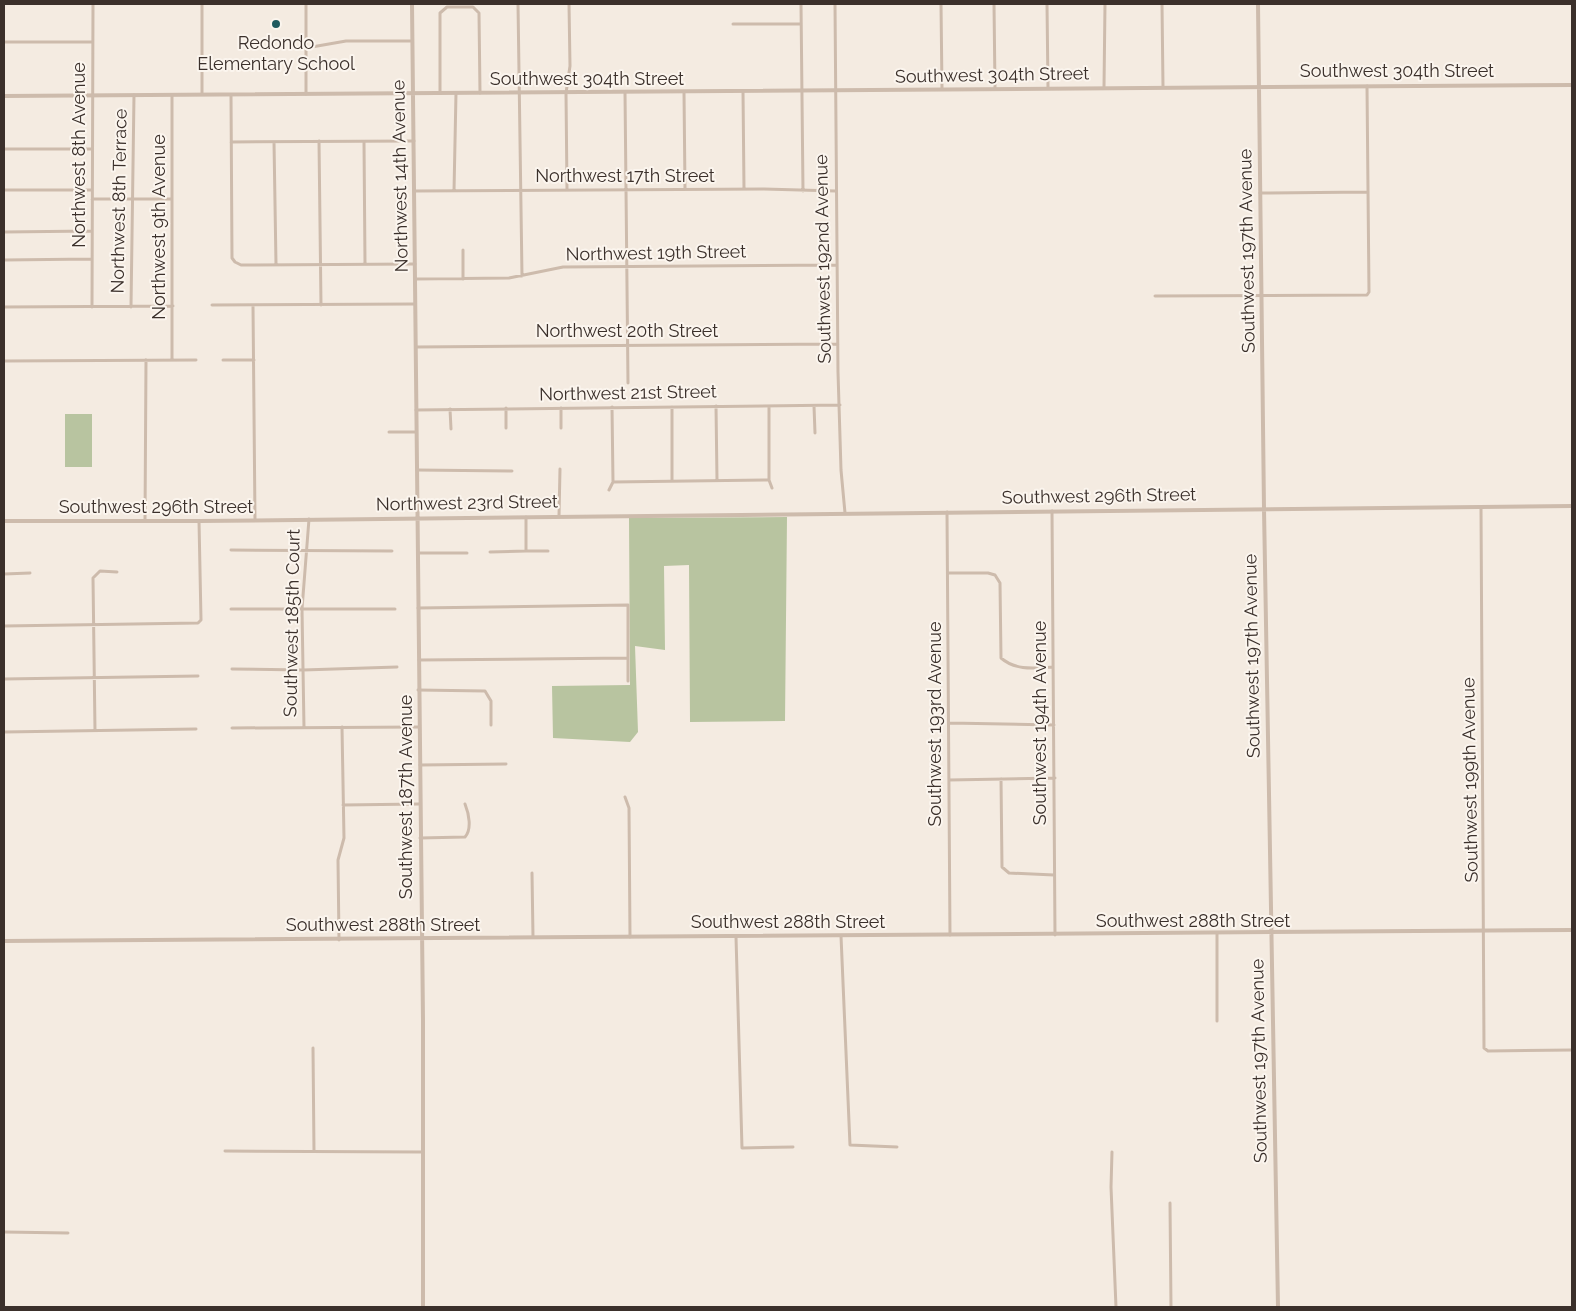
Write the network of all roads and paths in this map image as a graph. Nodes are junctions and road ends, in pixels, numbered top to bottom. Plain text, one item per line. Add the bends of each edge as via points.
1 (93, 4) edge
2 (202, 4) edge
3 (306, 4) edge
4 (412, 4) edge
5 (518, 4) edge
6 (569, 4) edge
7 (801, 4) edge
8 (835, 4) edge
9 (941, 4) edge
10 (994, 4) edge
11 (1047, 4) edge
12 (1104, 4) edge
13 (1162, 4) edge
14 (1258, 4) edge
15 (733, 24) dead end
16 (801, 24) junction
17 (412, 41) junction
18 (4, 42) edge
19 (92, 42) junction
20 (306, 48) junction
21 (1572, 84) edge
22 (1367, 85) junction
23 (1259, 86) junction
24 (1163, 87) junction
25 (995, 88) junction
26 (1048, 88) junction
27 (1104, 88) junction
28 (942, 89) junction
29 (801, 90) junction
30 (835, 90) junction
31 (743, 91) junction
32 (625, 92) junction
33 (684, 92) junction
34 (440, 93) junction
35 (456, 93) junction
36 (480, 93) junction
37 (519, 93) junction
38 (566, 93) junction
39 (202, 94) junction
40 (306, 94) junction
41 (412, 94) junction
42 (92, 95) junction
43 (134, 95) junction
44 (172, 95) junction
45 (231, 95) junction
46 (4, 96) edge
47 (319, 141) junction
48 (414, 141) junction
49 (232, 142) junction
50 (274, 142) junction
51 (364, 142) junction
52 (92, 148) junction
53 (4, 149) edge
54 (685, 189) junction
55 (744, 189) junction
56 (4, 190) edge
57 (92, 190) junction
58 (521, 190) junction
59 (567, 190) junction
60 (626, 190) junction
61 (414, 191) junction
62 (454, 191) junction
63 (802, 191) junction
64 (836, 191) junction
65 (1368, 192) junction
66 (1260, 193) junction
67 (92, 199) junction
68 (132, 199) junction
69 (172, 199) junction
70 (92, 231) junction
71 (4, 232) edge
72 (463, 250) dead end
73 (92, 259) junction
74 (4, 260) edge
75 (276, 264) junction
76 (320, 264) junction
77 (365, 264) junction
78 (415, 264) junction
79 (837, 264) junction
80 (627, 266) junction
81 (522, 276) junction
82 (463, 278) junction
83 (415, 279) junction
84 (1155, 296) dead end
85 (1262, 297) junction
86 (416, 304) junction
87 (212, 305) dead end
88 (321, 305) junction
89 (131, 306) junction
90 (173, 306) junction
91 (254, 306) junction
92 (4, 307) edge
93 (92, 307) junction
94 (628, 344) junction
95 (838, 344) junction
96 (416, 347) junction
97 (146, 360) junction
98 (172, 360) junction
99 (196, 360) dead end
100 (223, 360) dead end
101 (254, 360) junction
102 (4, 361) edge
103 (628, 383) dead end
104 (840, 405) junction
105 (716, 406) junction
106 (768, 406) junction
107 (814, 406) junction
108 (672, 407) junction
109 (506, 408) junction
110 (561, 408) junction
111 (612, 408) junction
112 (450, 409) junction
113 (416, 410) junction
114 (506, 428) dead end
115 (561, 428) dead end
116 (451, 429) dead end
117 (389, 432) dead end
118 (416, 432) junction
119 (814, 433) dead end
120 (560, 469) dead end
121 (417, 470) junction
122 (512, 471) dead end
123 (717, 480) junction
124 (769, 480) junction
125 (672, 481) junction
126 (613, 482) junction
127 (772, 488) dead end
128 (609, 490) dead end
129 (1572, 506) edge
130 (1264, 508) junction
131 (1481, 508) junction
132 (1052, 510) junction
133 (947, 512) junction
134 (845, 513) junction
135 (626, 515) joint
136 (526, 516) junction
137 (559, 516) junction
138 (417, 518) junction
139 (309, 519) junction
140 (145, 520) junction
141 (254, 520) junction
142 (4, 521) edge
143 (199, 521) junction
144 (307, 549) junction
145 (231, 550) dead end
146 (392, 550) dead end
147 (526, 551) junction
148 (548, 551) dead end
149 (490, 552) dead end
150 (417, 553) junction
151 (467, 553) dead end
152 (117, 572) dead end
153 (30, 573) dead end
154 (948, 573) junction
155 (4, 574) edge
156 (418, 608) junction
157 (231, 609) dead end
158 (302, 609) junction
159 (395, 609) dead end
160 (4, 626) edge
161 (94, 626) junction
162 (628, 658) junction
163 (418, 660) junction
164 (397, 667) dead end
165 (1053, 667) junction
166 (232, 669) dead end
167 (303, 670) junction
168 (198, 676) dead end
169 (94, 678) junction
170 (4, 679) edge
171 (628, 681) dead end
172 (418, 690) junction
173 (949, 724) junction
174 (491, 725) dead end
175 (1054, 725) junction
176 (419, 727) junction
177 (232, 728) dead end
178 (304, 728) junction
179 (342, 728) junction
180 (196, 729) dead end
181 (96, 731) junction
182 (4, 732) edge
183 (506, 764) dead end
184 (419, 765) junction
185 (1055, 778) junction
186 (1001, 779) junction
187 (949, 780) junction
188 (625, 797) dead end
189 (419, 804) junction
190 (465, 804) dead end
191 (343, 805) junction
192 (420, 838) junction
193 (532, 872) dead end
194 (1054, 875) junction
195 (1572, 930) edge
196 (1485, 932) junction
197 (1217, 934) junction
198 (1270, 934) junction
199 (1055, 935) junction
200 (842, 936) junction
201 (950, 936) junction
202 (736, 937) junction
203 (533, 938) junction
204 (630, 938) junction
205 (421, 939) junction
206 (339, 940) junction
207 (4, 941) edge
208 (1217, 1021) dead end
209 (313, 1048) dead end
210 (1572, 1050) edge
211 (793, 1146) dead end
212 (897, 1146) dead end
213 (225, 1151) dead end
214 (314, 1152) junction
215 (422, 1152) junction
216 (1112, 1152) dead end
217 (1170, 1202) dead end
218 (4, 1232) edge
219 (68, 1232) dead end
220 (423, 1307) edge
221 (1116, 1307) edge
222 (1171, 1307) edge
223 (1278, 1307) edge

1 - 19 street, Northwest 8th Avenue
2 - 39 street
3 - 20 street
4 - 17 street, Northwest 14th Avenue
5 - 37 street
6 - 38 street via 570,66
7 - 16 street
8 - 30 street, Southwest 192nd Avenue
9 - 28 street
10 - 25 street
11 - 26 street
12 - 27 street
13 - 24 street
14 - 23 street, Southwest 197th Avenue
15 - 16 street
16 - 29 street
17 - 20 street via 346,41
17 - 41 street, Northwest 14th Avenue
18 - 19 street
19 - 42 street, Northwest 8th Avenue
20 - 40 street
21 - 22 street, Southwest 304th Street
22 - 23 street, Southwest 304th Street
22 - 65 street
23 - 24 street, Southwest 304th Street
23 - 66 street, Southwest 197th Avenue
24 - 27 street, Southwest 304th Street
25 - 26 street, Southwest 304th Street
25 - 28 street, Southwest 304th Street
26 - 27 street, Southwest 304th Street
28 - 30 street, Southwest 304th Street
29 - 30 street, Southwest 304th Street
29 - 31 street, Southwest 304th Street
29 - 63 street
30 - 64 street, Southwest 192nd Avenue
31 - 33 street, Southwest 304th Street
31 - 55 street
32 - 33 street, Southwest 304th Street
32 - 38 street, Southwest 304th Street
32 - 60 street
33 - 54 street
34 - 35 street, Southwest 304th Street
34 - 36 street via 440,13 447,7 476,8 479,13
34 - 41 street, Southwest 304th Street
35 - 36 street, Southwest 304th Street
35 - 62 street
36 - 37 street, Southwest 304th Street
37 - 38 street, Southwest 304th Street
37 - 58 street
38 - 59 street
39 - 44 street, Southwest 304th Street
39 - 45 street, Southwest 304th Street
40 - 41 street, Southwest 304th Street
40 - 45 street, Southwest 304th Street
41 - 48 street, Northwest 14th Avenue
42 - 43 street, Southwest 304th Street
42 - 46 street, Southwest 304th Street
42 - 52 street, Northwest 8th Avenue
43 - 44 street, Southwest 304th Street
43 - 68 street, Northwest 8th Terrace
44 - 69 street, Northwest 9th Avenue
45 - 49 street
47 - 50 street
47 - 51 street
47 - 76 street
48 - 51 street
48 - 61 street, Northwest 14th Avenue
49 - 50 street
49 - 75 street via 232,258 241,265
50 - 75 street
51 - 77 street
52 - 53 street
52 - 57 street, Northwest 8th Avenue
54 - 55 street, Northwest 17th Street
54 - 60 street, Northwest 17th Street
55 - 63 street, Northwest 17th Street
56 - 57 street
57 - 67 street, Northwest 8th Avenue
58 - 59 street, Northwest 17th Street
58 - 62 street, Northwest 17th Street
58 - 81 street
59 - 60 street, Northwest 17th Street
60 - 80 street
61 - 62 street, Northwest 17th Street
61 - 78 street, Northwest 14th Avenue
63 - 64 street, Northwest 17th Street
64 - 79 street, Southwest 192nd Avenue
65 - 66 street
65 - 85 street via 1367,295
66 - 85 street, Southwest 197th Avenue
67 - 68 street
67 - 70 street, Northwest 8th Avenue
68 - 69 street
68 - 89 street, Northwest 8th Terrace
69 - 90 street, Northwest 9th Avenue
70 - 71 street
70 - 73 street, Northwest 8th Avenue
72 - 82 street
73 - 74 street
73 - 93 street, Northwest 8th Avenue
75 - 76 street
76 - 77 street
76 - 88 street
77 - 78 street
78 - 83 street, Northwest 14th Avenue
79 - 80 street, Northwest 19th Street
79 - 95 street, Southwest 192nd Avenue
80 - 81 street, Northwest 19th Street via 562,267
80 - 94 street
81 - 82 street, Northwest 19th Street
82 - 83 street, Northwest 19th Street
83 - 86 street, Northwest 14th Avenue
84 - 85 street
85 - 130 street, Southwest 197th Avenue
86 - 88 street
86 - 96 street, Northwest 14th Avenue
87 - 91 street
88 - 91 street
89 - 90 street
89 - 93 street
90 - 98 street, Northwest 9th Avenue
91 - 101 street
92 - 93 street
94 - 95 street, Northwest 20th Street
94 - 96 street, Northwest 20th Street
94 - 103 street
95 - 104 street, Southwest 192nd Avenue
96 - 113 street, Southwest 187th Avenue
97 - 98 street
97 - 102 street
97 - 140 street
98 - 99 street
100 - 101 street
101 - 141 street
104 - 107 street, Northwest 21st Street
104 - 134 street, Southwest 192nd Avenue
105 - 106 street, Northwest 21st Street
105 - 108 street, Northwest 21st Street
105 - 123 street
106 - 107 street, Northwest 21st Street
106 - 124 street
107 - 119 street
108 - 111 street, Northwest 21st Street
108 - 125 street
109 - 110 street, Northwest 21st Street
109 - 112 street, Northwest 21st Street
109 - 114 street
110 - 111 street, Northwest 21st Street
110 - 115 street
111 - 126 street
112 - 113 street, Northwest 21st Street
112 - 116 street
113 - 118 street, Southwest 187th Avenue
117 - 118 street
118 - 121 street, Southwest 187th Avenue
120 - 137 street
121 - 122 street
121 - 138 street, Southwest 187th Avenue
123 - 124 street
123 - 125 street
124 - 127 street
125 - 126 street
126 - 128 street
129 - 131 street, Southwest 296th Street
130 - 131 street, Southwest 296th Street
130 - 132 street, Southwest 296th Street
130 - 198 street, Southwest 197th Avenue
131 - 196 street, Southwest 199th Avenue
132 - 133 street, Southwest 296th Street
132 - 165 street, Southwest 194th Avenue
133 - 134 street, Southwest 296th Street
133 - 154 street, Southwest 193rd Avenue
134 - 135 street, Southwest 296th Street
135 - 137 street, Northwest 23rd Street
136 - 137 street, Northwest 23rd Street
136 - 138 street, Northwest 23rd Street
136 - 147 street
138 - 139 street, Northwest 23rd Street
138 - 150 street, Southwest 187th Avenue
139 - 141 street, Southwest 296th Street
139 - 144 street, Southwest 185th Court
140 - 142 street, Southwest 296th Street
140 - 143 street, Southwest 296th Street
141 - 143 street, Southwest 296th Street
143 - 161 street via 201,620 198,623
144 - 145 street
144 - 146 street
144 - 158 street, Southwest 185th Court
147 - 148 street
147 - 149 street
150 - 151 street
150 - 156 street, Southwest 187th Avenue
152 - 161 street via 100,570 94,574
153 - 155 street
154 - 165 street via 995,575 1000,583 1001,658 1018,668
154 - 173 street, Southwest 193rd Avenue
156 - 162 street via 628,605
156 - 163 street, Southwest 187th Avenue
157 - 158 street
158 - 159 street
158 - 167 street, Southwest 185th Court
160 - 161 street
161 - 169 street
162 - 163 street
162 - 171 street
163 - 172 street, Southwest 187th Avenue
164 - 167 street
165 - 175 street, Southwest 194th Avenue
166 - 167 street
167 - 178 street, Southwest 185th Court
168 - 169 street
169 - 170 street
169 - 181 street
172 - 174 street via 482,690 491,698
172 - 176 street, Southwest 187th Avenue
173 - 175 street
173 - 187 street, Southwest 193rd Avenue
175 - 185 street, Southwest 194th Avenue
176 - 179 street
176 - 184 street, Southwest 187th Avenue
177 - 178 street
178 - 179 street
179 - 191 street
180 - 181 street
181 - 182 street
183 - 184 street
184 - 189 street, Southwest 187th Avenue
185 - 186 street
185 - 194 street, Southwest 194th Avenue
186 - 187 street
186 - 194 street via 1002,867 1009,873
187 - 201 street, Southwest 193rd Avenue
188 - 204 street via 629,808
189 - 191 street
189 - 192 street, Southwest 187th Avenue
190 - 192 street via 469,830 465,837
191 - 206 street via 344,838 338,870
192 - 205 street, Southwest 187th Avenue
193 - 203 street
194 - 199 street, Southwest 194th Avenue
195 - 196 street, Southwest 288th Street
196 - 198 street, Southwest 288th Street
196 - 210 street, Southwest 199th Avenue via 1484,1048 1488,1051
197 - 198 street, Southwest 288th Street
197 - 199 street, Southwest 288th Street
197 - 208 street
198 - 223 street, Southwest 197th Avenue
199 - 201 street, Southwest 288th Street
200 - 201 street, Southwest 288th Street
200 - 202 street, Southwest 288th Street
200 - 212 street via 850,1145
202 - 204 street, Southwest 288th Street
202 - 211 street via 742,1148
203 - 204 street, Southwest 288th Street
203 - 205 street, Southwest 288th Street
205 - 206 street, Southwest 288th Street
205 - 215 street, Southwest 187th Avenue
206 - 207 street, Southwest 288th Street
209 - 214 street
213 - 214 street
214 - 215 street
215 - 220 street, Southwest 187th Avenue
216 - 221 street
217 - 222 street
218 - 219 street

